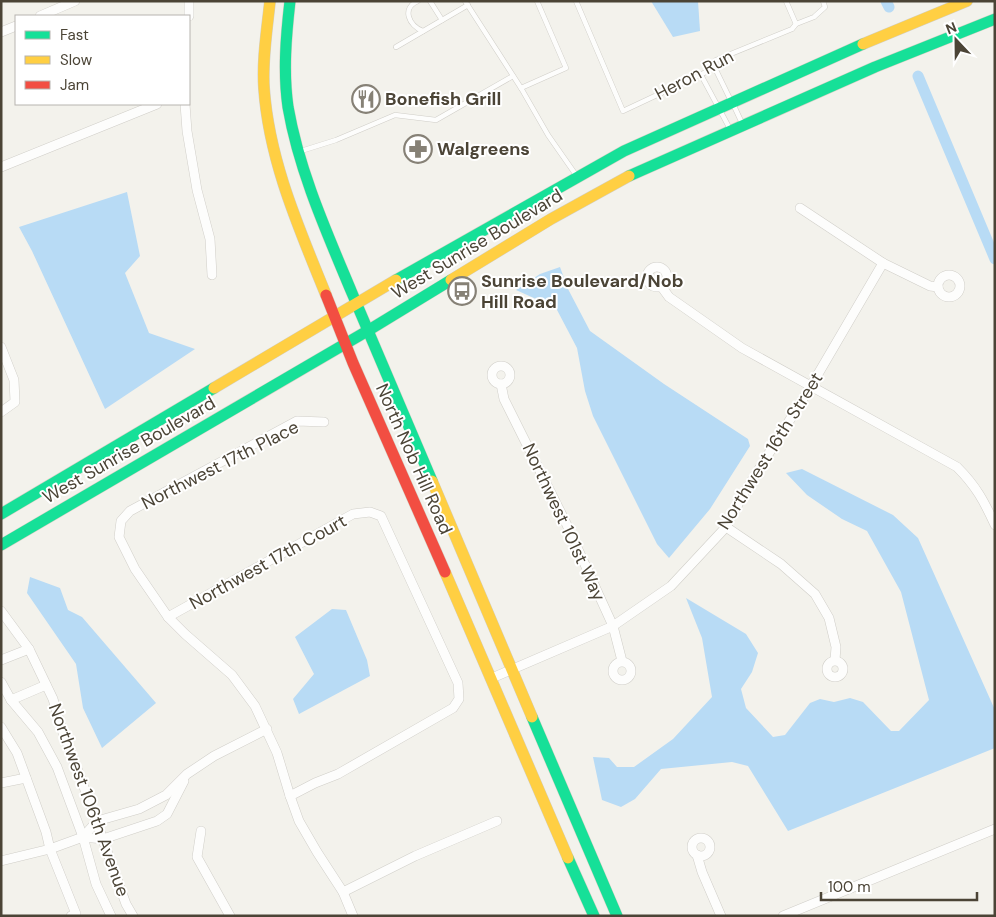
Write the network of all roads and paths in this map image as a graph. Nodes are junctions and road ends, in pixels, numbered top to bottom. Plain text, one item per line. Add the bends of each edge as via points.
1 (76, 1) edge
2 (189, 1) edge
3 (270, 1) edge
4 (290, 1) edge
5 (418, 1) edge
6 (430, 1) edge
7 (537, 1) edge
8 (576, 1) edge
9 (786, 1) edge
10 (823, 1) edge
11 (967, 1) edge
12 (467, 3) edge
13 (42, 15) edge
14 (189, 15) edge
15 (995, 19) edge
16 (442, 20) junction
17 (796, 24) junction
18 (15, 26) edge
19 (423, 31) junction
20 (1, 32) edge
21 (396, 47) dead end
22 (713, 64) junction
23 (701, 75) junction
24 (513, 76) junction
25 (521, 88) junction
26 (732, 102) junction
27 (155, 105) edge
28 (185, 105) edge
29 (720, 108) junction
30 (743, 125) junction
31 (730, 130) junction
32 (299, 151) junction
33 (1, 167) edge
34 (577, 178) junction
35 (800, 208) dead end
36 (883, 262) junction
37 (212, 274) dead end
38 (662, 286) dead end
39 (938, 287) dead end
40 (356, 303) junction
41 (334, 316) junction
42 (368, 330) junction
43 (345, 343) junction
44 (1, 347) edge
45 (501, 384) dead end
46 (811, 386) junction
47 (1, 412) edge
48 (324, 422) dead end
49 (1, 514) edge
50 (995, 525) edge
51 (726, 527) junction
52 (1, 546) edge
53 (1, 612) edge
54 (168, 617) junction
55 (613, 626) junction
56 (29, 649) junction
57 (1, 660) edge
58 (835, 660) dead end
59 (622, 661) dead end
60 (512, 669) junction
61 (492, 678) junction
62 (1, 682) edge
63 (46, 685) junction
64 (11, 700) junction
65 (1, 727) edge
66 (267, 729) junction
67 (187, 774) junction
68 (26, 778) junction
69 (1, 783) edge
70 (290, 796) junction
71 (97, 821) junction
72 (497, 821) dead end
73 (995, 829) edge
74 (201, 831) dead end
75 (83, 836) junction
76 (103, 839) junction
77 (50, 850) junction
78 (698, 856) dead end
79 (1, 861) edge
80 (343, 892) junction
81 (73, 915) edge
82 (111, 916) edge
83 (133, 916) edge
84 (230, 916) edge
85 (353, 916) edge
86 (594, 916) edge
87 (617, 916) edge
88 (720, 916) edge
89 (783, 916) edge

1 - 13 street
2 - 14 street
3 - 41 main road, North Nob Hill Road via 264,88 274,151 288,200
4 - 32 main road, North Nob Hill Road via 286,86
5 - 19 lane via 411,6 408,17
6 - 16 lane
7 - 25 lane via 566,68
8 - 23 lane, Heron Run via 623,111
9 - 17 lane
10 - 17 lane, Heron Run via 826,7 814,17
11 - 26 main road, West Sunrise Boulevard
12 - 16 lane
12 - 24 lane
15 - 30 main road, West Sunrise Boulevard
16 - 19 lane
17 - 22 lane, Heron Run via 792,29
18 - 20 street
19 - 21 lane
22 - 23 lane, Heron Run
22 - 26 lane
23 - 29 lane
24 - 25 lane
24 - 32 lane via 436,120 395,115 336,140
25 - 34 lane
26 - 29 main road, West Sunrise Boulevard
26 - 30 lane
27 - 33 street
28 - 37 street via 188,140 210,239
29 - 31 lane
29 - 34 main road, West Sunrise Boulevard via 624,151
30 - 31 main road, West Sunrise Boulevard
31 - 42 main road, West Sunrise Boulevard via 634,173 551,219
32 - 40 main road, North Nob Hill Road via 327,234
34 - 40 main road, West Sunrise Boulevard
35 - 36 street
36 - 39 street
36 - 46 street, Northwest 16th Street
38 - 46 street via 669,297 742,348
40 - 41 main road, West Sunrise Boulevard
40 - 42 main road, North Nob Hill Road
41 - 43 main road, North Nob Hill Road
41 - 49 main road, West Sunrise Boulevard
42 - 43 main road, West Sunrise Boulevard
42 - 60 main road, North Nob Hill Road
43 - 52 main road, West Sunrise Boulevard
43 - 61 main road, North Nob Hill Road
44 - 47 street via 14,380 15,402
45 - 55 street, Northwest 101st Way via 504,399
46 - 50 street via 957,467 972,481
46 - 51 street, Northwest 16th Street
48 - 54 street, Northwest 17th Place via 298,421 130,511 121,521 118,537 135,570
51 - 55 street, Northwest 16th Street via 671,586
51 - 58 street via 781,564 816,594 828,618 836,647
53 - 56 street, Northwest 106th Avenue
54 - 66 street via 232,675
54 - 70 street, Northwest 17th Court via 353,514 370,512 381,516 458,683 459,699 453,708 338,774
55 - 59 street, Northwest 101st Way
55 - 60 street, Northwest 16th Street
56 - 57 street
56 - 63 street, Northwest 106th Avenue
60 - 61 street, Northwest 16th Street
60 - 87 main road, North Nob Hill Road
61 - 86 main road, North Nob Hill Road
62 - 64 street, Northwest 106th Avenue
63 - 64 street, Northwest 106th Avenue
63 - 71 street, Northwest 106th Avenue
64 - 75 street, Northwest 106th Avenue via 38,732
65 - 68 street via 17,753
66 - 67 street
66 - 70 street
67 - 71 street via 166,795 139,809
67 - 76 street via 167,814 157,821
68 - 69 street
68 - 77 street
70 - 80 street via 304,828
71 - 75 street
71 - 76 street, Northwest 106th Avenue
72 - 80 street via 415,856
73 - 89 street
74 - 84 street via 198,857
75 - 76 street
75 - 77 street
75 - 82 street, Northwest 106th Avenue via 96,884
76 - 83 street, Northwest 106th Avenue
77 - 79 street
77 - 81 street
78 - 88 street
80 - 85 street

